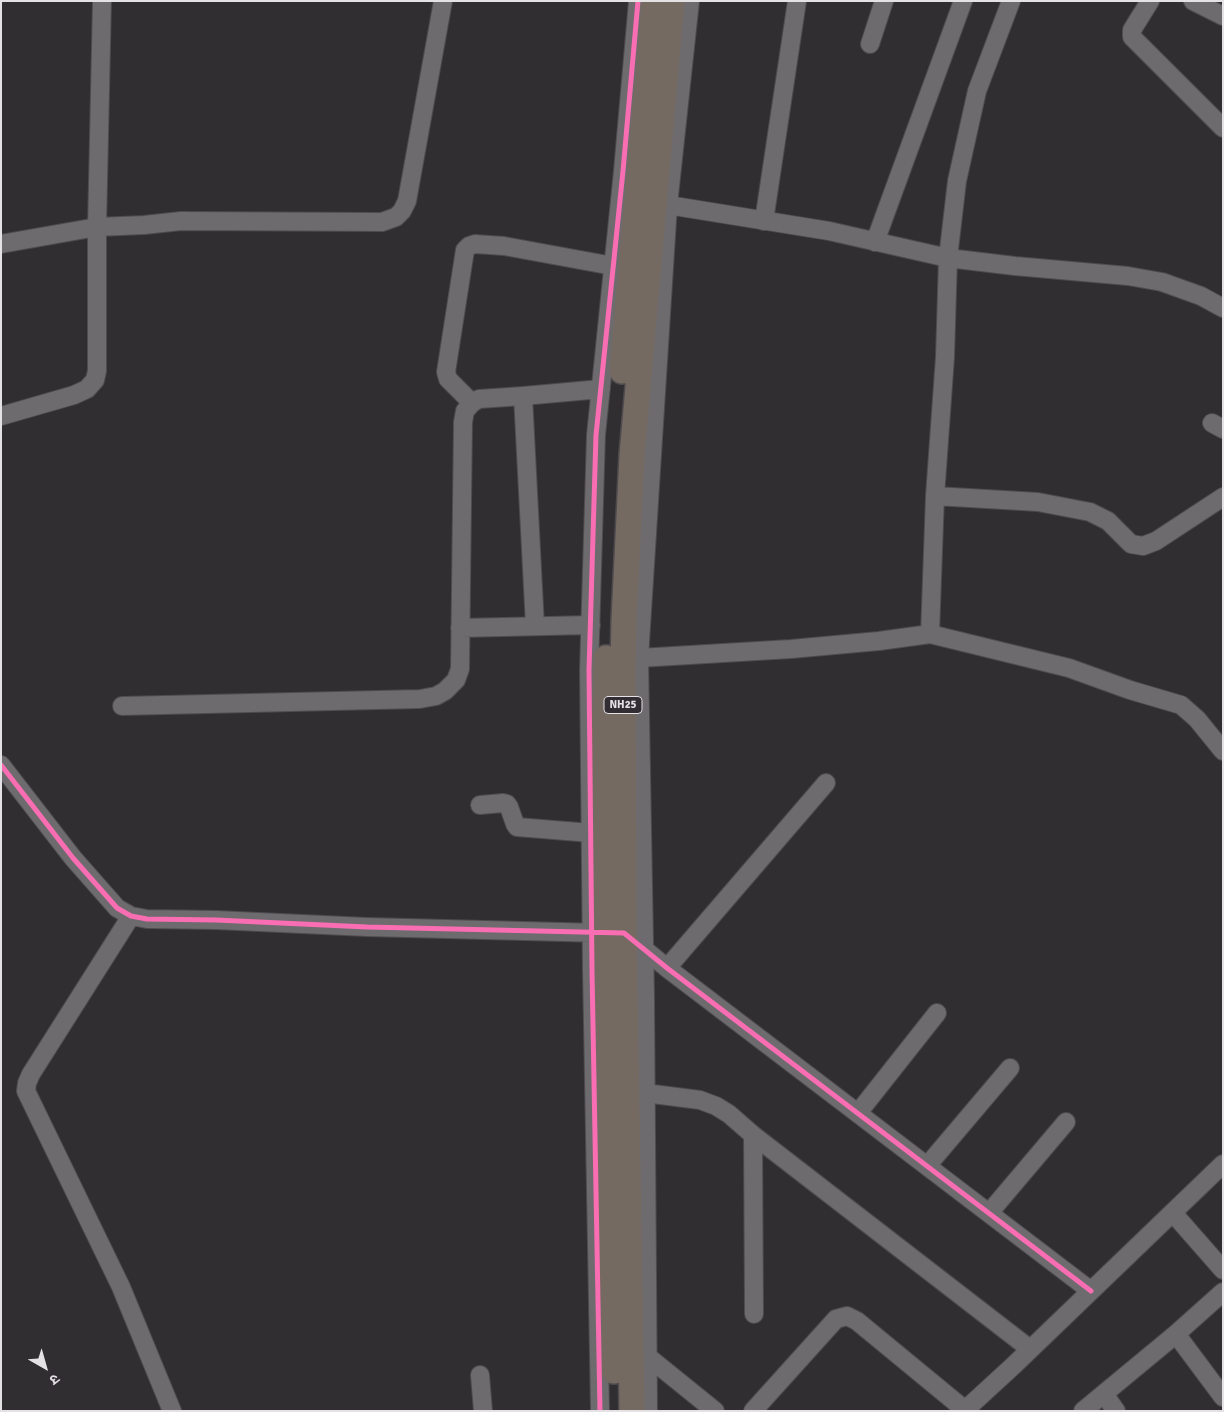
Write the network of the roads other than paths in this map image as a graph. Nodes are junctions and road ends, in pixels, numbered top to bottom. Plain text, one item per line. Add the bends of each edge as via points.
1 (102, 1) edge
2 (442, 1) edge
3 (638, 1) edge
4 (654, 1) edge
5 (672, 1) edge
6 (690, 1) edge
7 (797, 1) edge
8 (884, 1) edge
9 (963, 1) edge
10 (1011, 1) edge
11 (1150, 1) edge
12 (1193, 1) edge
13 (1223, 16) edge
14 (870, 44) dead end
15 (1223, 128) edge
16 (668, 205) junction
17 (764, 220) junction
18 (97, 227) junction
19 (875, 242) junction
20 (1, 244) edge
21 (948, 258) junction
22 (613, 266) junction
23 (1223, 308) edge
24 (601, 389) junction
25 (523, 396) junction
26 (472, 403) junction
27 (1, 416) edge
28 (935, 496) junction
29 (1223, 497) edge
30 (591, 625) junction
31 (535, 626) junction
32 (460, 628) junction
33 (930, 634) junction
34 (639, 658) junction
35 (122, 706) dead end
36 (1223, 751) edge
37 (1, 765) edge
38 (826, 783) dead end
39 (480, 804) dead end
40 (591, 833) junction
41 (131, 916) junction
42 (607, 933) junction
43 (644, 949) junction
44 (667, 968) junction
45 (937, 1014) dead end
46 (1010, 1068) dead end
47 (645, 1093) junction
48 (858, 1113) junction
49 (1066, 1122) dead end
50 (753, 1135) junction
51 (1223, 1164) edge
52 (926, 1166) junction
53 (1173, 1212) junction
54 (989, 1213) junction
55 (1223, 1270) edge
56 (1091, 1291) junction
57 (1223, 1292) edge
58 (754, 1314) dead end
59 (1176, 1334) junction
60 (1030, 1349) junction
61 (648, 1356) junction
62 (480, 1375) dead end
63 (1104, 1394) junction
64 (1223, 1397) edge
65 (964, 1410) edge
66 (172, 1411) edge
67 (484, 1411) edge
68 (600, 1411) edge
69 (615, 1411) edge
70 (632, 1411) edge
71 (648, 1411) edge
72 (715, 1411) edge
73 (752, 1411) edge
74 (1083, 1411) edge
75 (1116, 1411) edge

1 - 18 street
2 - 18 street via 407,201 396,217 382,222 181,221
3 - 22 street
4 - 42 highway, NH25 via 617,432 607,609 604,751
5 - 42 highway, NH25 via 632,455 623,696
6 - 16 street
7 - 17 street
8 - 14 street
9 - 19 street
10 - 21 street via 977,91 957,181
11 - 15 street via 1132,30 1132,37
12 - 13 street
16 - 17 street
16 - 34 street
17 - 19 street
18 - 20 street
18 - 27 street via 95,380 87,389 74,395
19 - 21 street
21 - 23 street via 1162,282
21 - 28 street
22 - 24 street
22 - 26 street via 504,246 468,246 446,372 448,379
24 - 25 street
24 - 30 street via 596,435
25 - 26 street via 479,399
25 - 31 street
26 - 32 street via 465,411 463,422
28 - 29 street via 1038,502 1090,512 1108,521 1131,544 1143,546 1156,541
28 - 33 street
30 - 31 street
30 - 40 street
31 - 32 street
32 - 35 street via 460,670 445,692 436,696
33 - 34 street via 801,648
33 - 36 street via 1069,668 1180,705 1197,719
34 - 43 street
37 - 41 street via 73,858 117,908
38 - 44 street
39 - 40 street via 507,804 517,827
40 - 42 street
41 - 42 street via 147,920
41 - 66 street via 30,1074 26,1091 121,1287
42 - 43 street
42 - 68 street
42 - 69 highway, NH25
42 - 70 highway, NH25
43 - 44 street
43 - 47 street
44 - 48 street
45 - 48 street
46 - 52 street
47 - 50 street via 700,1100 716,1106
47 - 61 street
48 - 52 street
49 - 54 street
50 - 58 street
50 - 60 street
51 - 53 street
52 - 54 street
53 - 55 street
53 - 56 street
54 - 56 street
56 - 60 street
57 - 59 street
59 - 63 street
59 - 64 street
60 - 65 street
61 - 71 street
61 - 72 street
62 - 67 street
63 - 74 street
63 - 75 street
65 - 73 street via 847,1316 836,1319

